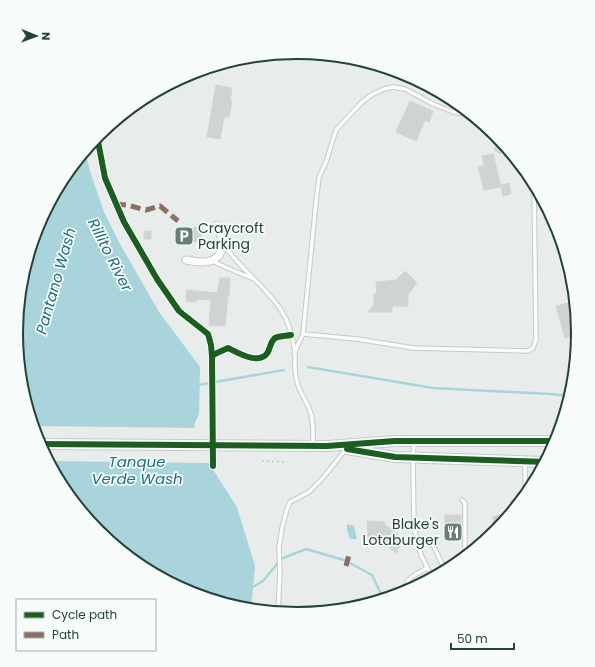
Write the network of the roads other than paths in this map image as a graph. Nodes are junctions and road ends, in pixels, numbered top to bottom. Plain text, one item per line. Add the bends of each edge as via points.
1 (461, 113) edge
2 (534, 195) edge
3 (217, 225) dead end
4 (222, 242) junction
5 (186, 260) dead end
6 (212, 261) junction
7 (252, 278) junction
8 (302, 334) junction
9 (294, 353) junction
10 (414, 441) junction
11 (550, 441) edge
12 (46, 444) edge
13 (313, 446) junction
14 (327, 446) junction
15 (347, 449) junction
16 (413, 457) junction
17 (525, 461) junction
18 (540, 462) edge
19 (525, 488) edge
20 (462, 500) dead end
21 (433, 545) dead end
22 (465, 551) edge
23 (443, 566) edge
24 (427, 568) junction
25 (430, 574) edge
26 (405, 586) edge
27 (278, 607) edge

1 - 8 lane via 433,104 405,89 384,88 362,102 336,130 319,177
2 - 8 lane via 536,340 528,352 413,348
3 - 4 street
4 - 6 street via 222,251
4 - 7 lane
5 - 6 street via 195,263
6 - 7 lane
7 - 9 lane via 272,298 288,321
8 - 9 lane
9 - 13 lane via 298,387 312,417
10 - 11 main road
10 - 14 main road
10 - 16 lane
12 - 13 main road
13 - 14 main road
14 - 15 main road
15 - 16 main road via 395,457
15 - 27 lane via 309,492 290,502 279,548
16 - 17 main road
16 - 24 lane via 414,528
17 - 18 main road
17 - 19 lane
20 - 22 lane via 465,503
21 - 23 lane
24 - 25 lane
24 - 26 lane via 409,578

